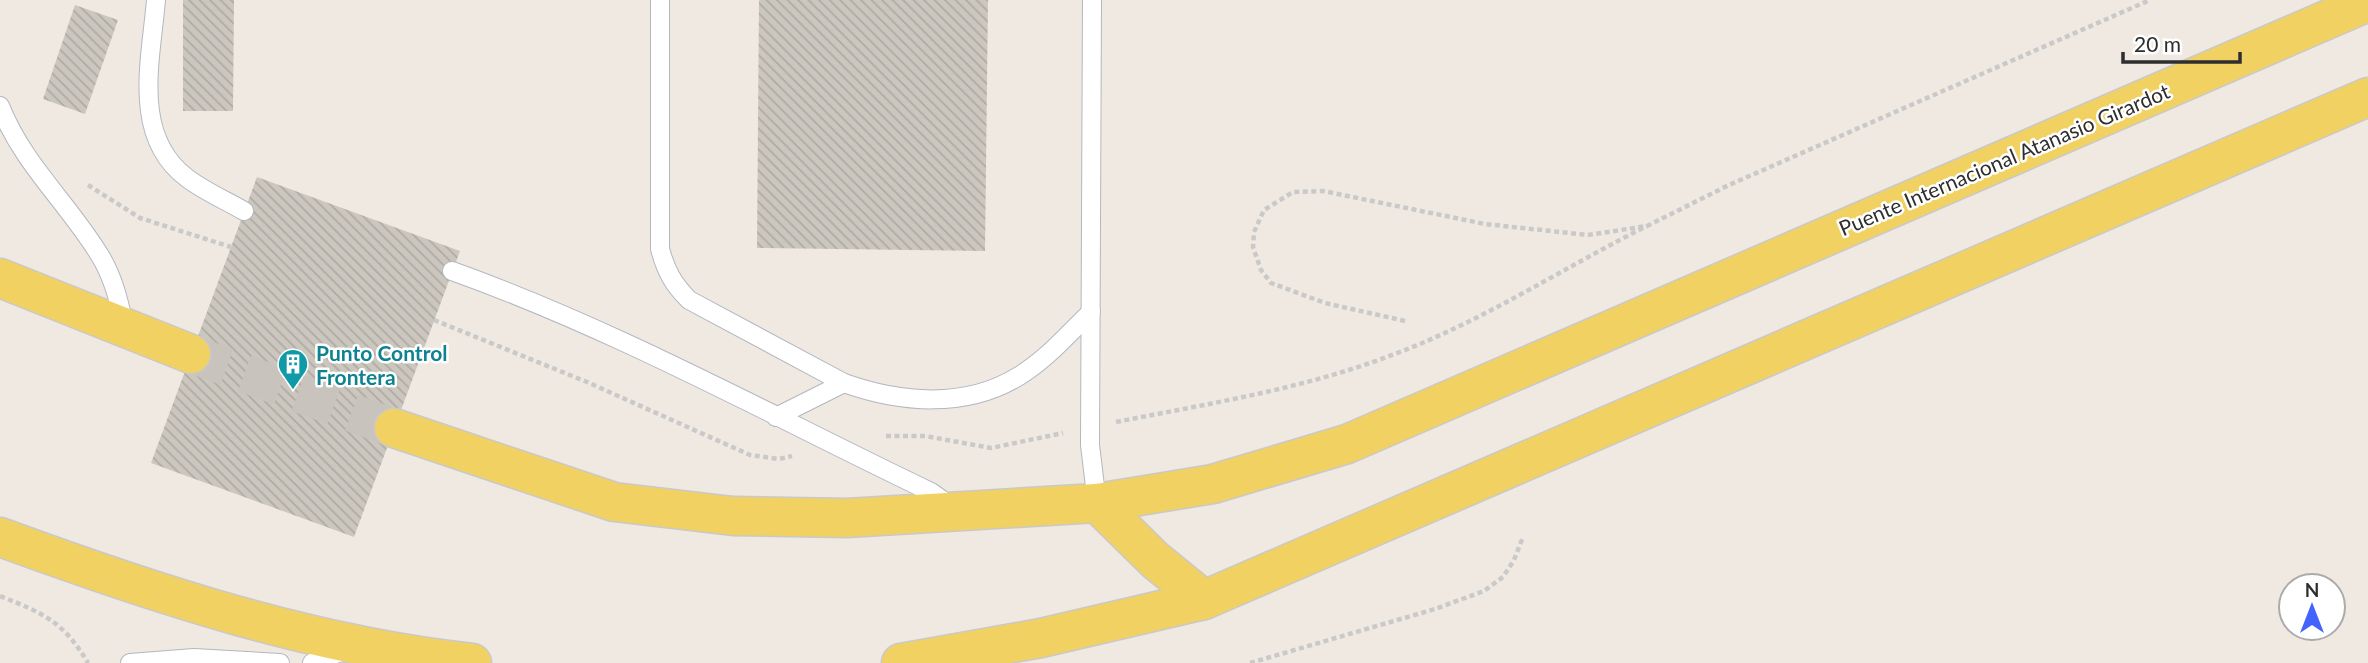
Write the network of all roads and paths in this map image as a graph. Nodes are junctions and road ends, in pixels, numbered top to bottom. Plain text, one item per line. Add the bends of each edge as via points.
1 (156, 0) edge
2 (660, 0) edge
3 (1092, 0) edge
4 (2150, 0) edge
5 (2368, 2) edge
6 (2368, 97) edge
7 (0, 106) edge
8 (36, 172) junction
9 (244, 211) dead end
10 (231, 247) dead end
11 (452, 271) dead end
12 (0, 278) edge
13 (1091, 312) junction
14 (1405, 321) dead end
15 (124, 325) junction
16 (191, 354) tunnel mouth
17 (844, 383) junction
18 (776, 417) junction
19 (394, 428) tunnel mouth
20 (1097, 503) junction
21 (960, 513) junction
22 (0, 537) edge
23 (1523, 537) dead end
24 (0, 596) edge
25 (1204, 600) junction
26 (355, 646) junction
27 (88, 663) edge
28 (130, 663) edge
29 (280, 663) edge
30 (312, 663) edge
31 (472, 663) edge
32 (901, 663) edge
33 (1250, 663) edge

1 - 9 lane via 149,68 150,123 156,141 187,178
2 - 17 lane via 660,249 665,269 690,300
3 - 13 lane
4 - 14 path via 1647,226 1588,234 1485,223 1324,191 1293,192 1264,210 1253,247 1271,283 1325,303
5 - 20 main road, Puente Internacional Atanasio Girardot via 1347,444 1213,484
6 - 25 main road
7 - 8 lane via 9,130
8 - 10 path via 64,169 140,218
8 - 15 lane via 100,254 118,294
11 - 18 lane via 557,312
12 - 15 main road
13 - 17 lane via 1018,377 968,396 905,399
13 - 20 lane via 1090,445
15 - 16 main road
17 - 18 lane
18 - 21 lane via 931,492
19 - 21 main road, Puente Internacional Atanasio Girardot via 614,502 733,516 848,518
20 - 21 main road, Puente Internacional Atanasio Girardot
20 - 25 main road via 1155,561
22 - 26 main road via 217,610
23 - 33 path via 1503,577 1484,591
24 - 27 path via 72,635
25 - 32 main road via 1041,638
26 - 30 lane
26 - 31 main road
28 - 29 lane via 194,658

